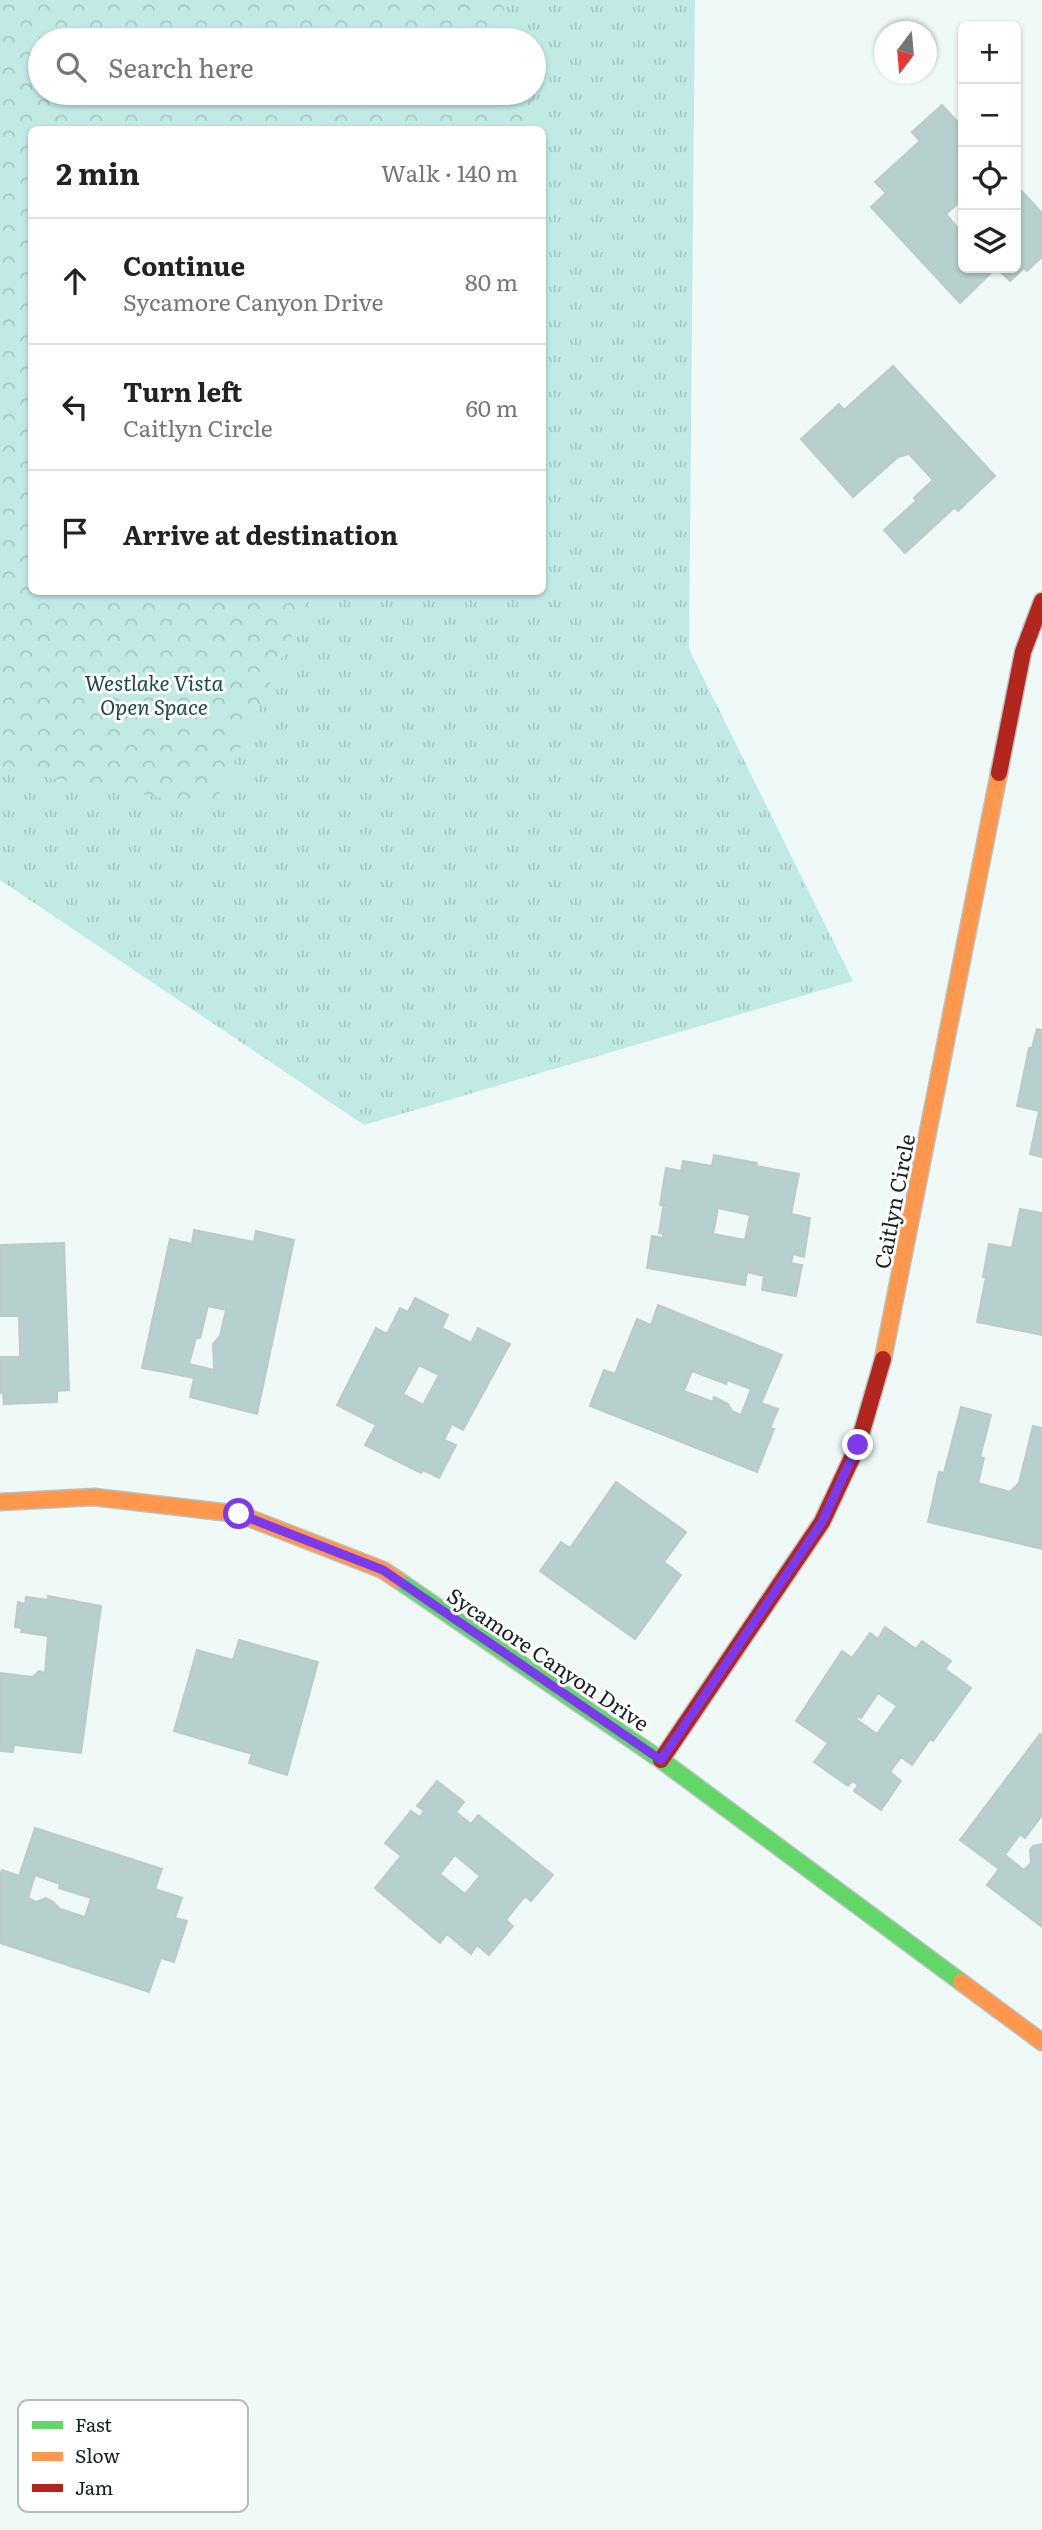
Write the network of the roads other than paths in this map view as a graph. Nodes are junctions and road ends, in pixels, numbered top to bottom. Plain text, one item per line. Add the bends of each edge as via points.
1 (1042, 601) edge
2 (0, 1502) edge
3 (661, 1760) junction
4 (1042, 2042) edge

1 - 3 street, Caitlyn Circle via 1023,652 881,1369 858,1445 822,1522
2 - 3 street, Sycamore Canyon Drive via 93,1497 239,1514 383,1570
3 - 4 street, Sycamore Canyon Drive

